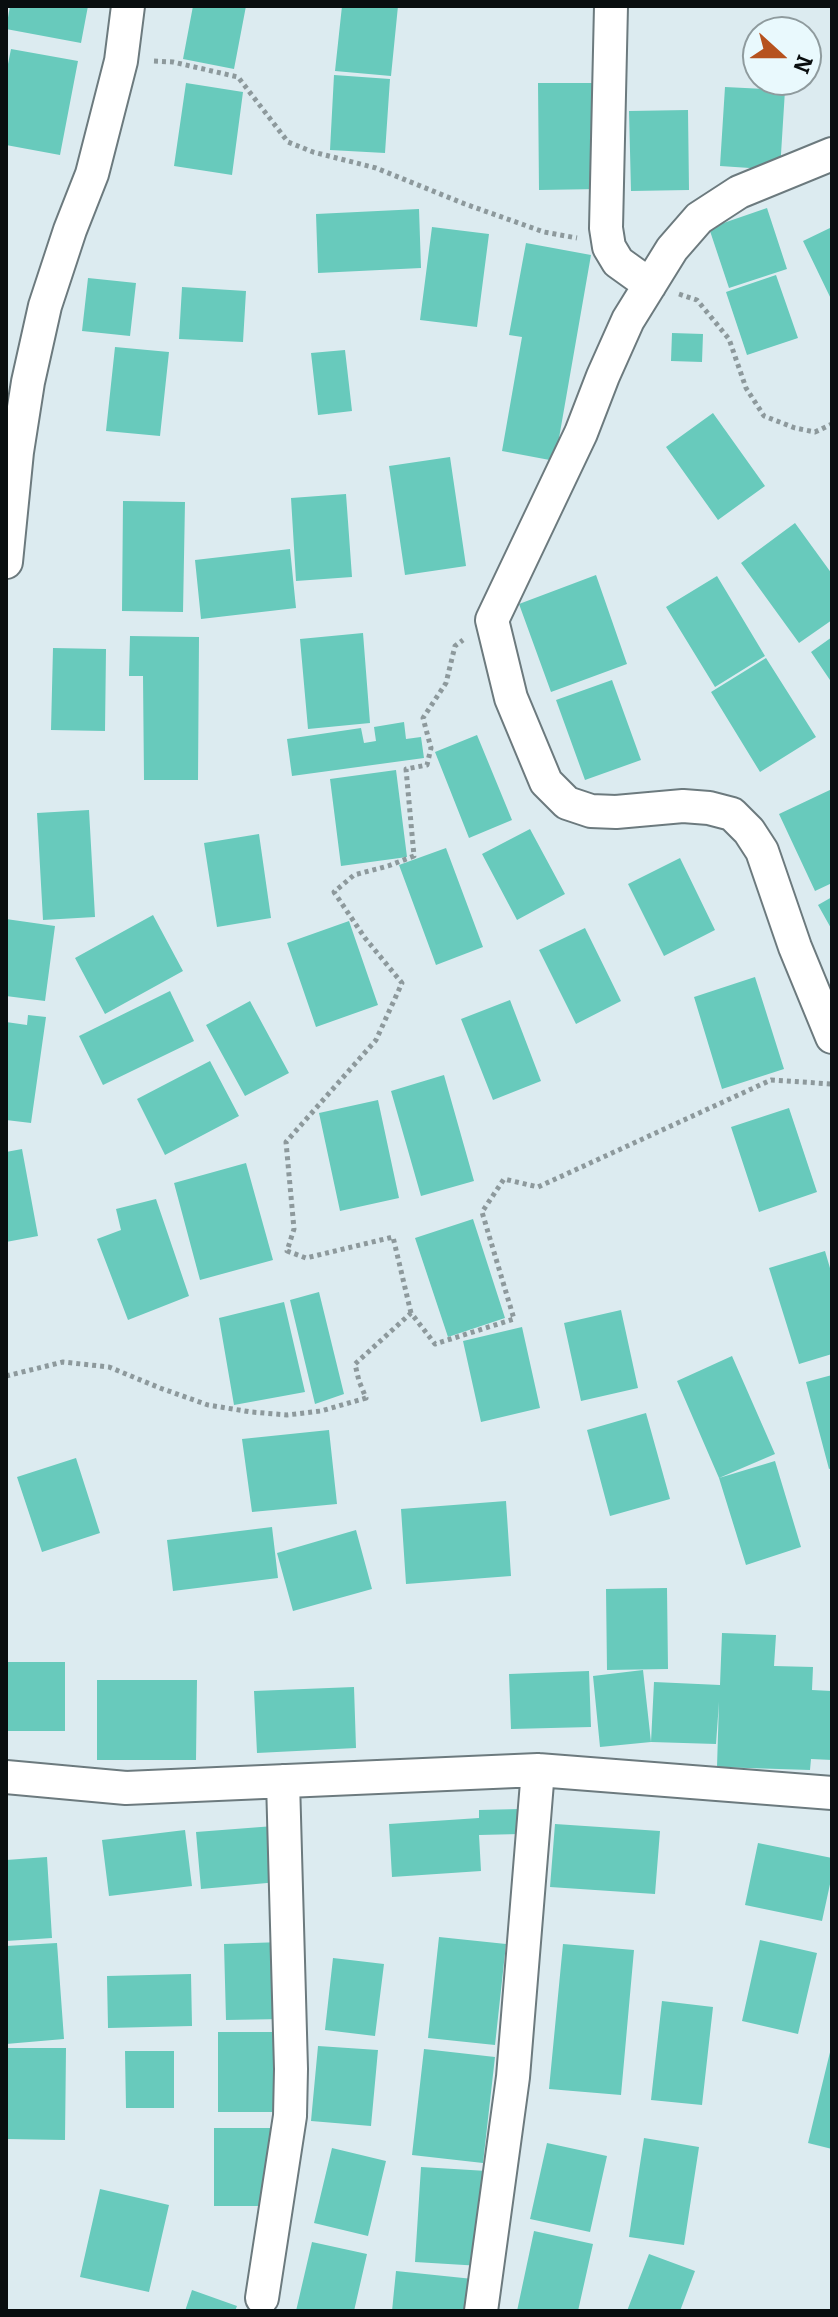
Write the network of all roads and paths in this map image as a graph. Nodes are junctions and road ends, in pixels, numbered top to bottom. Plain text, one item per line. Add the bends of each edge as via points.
1 (128, 6) edge
2 (611, 6) edge
3 (121, 61) junction
4 (832, 154) edge
5 (609, 247) junction
6 (650, 285) junction
7 (832, 424) edge
8 (6, 562) edge
9 (492, 620) junction
10 (832, 1037) edge
11 (832, 1084) edge
12 (411, 1313) junction
13 (6, 1376) edge
14 (538, 1770) junction
15 (6, 1777) edge
16 (283, 1781) junction
17 (832, 1793) edge
18 (262, 2298) dead end
19 (481, 2311) edge

1 - 3 street
2 - 5 street via 605,205
3 - 5 path via 173,62 238,77 288,142 376,168 544,232
3 - 8 street via 92,174 45,306 17,452
4 - 6 street via 739,192 699,218
5 - 6 street via 618,262
6 - 7 path via 697,300 729,339 746,388 764,416 815,432
6 - 9 street via 628,320
9 - 10 street via 511,698 546,782 567,803 616,812 709,808 732,814 749,831 762,851
9 - 12 path via 455,646 446,683 423,718 431,748 427,765 406,769 414,856 354,875 334,892 402,983 376,1040 286,1142 294,1229 287,1251 306,1258 393,1237
11 - 12 path via 771,1080 538,1187 504,1179 482,1212 514,1319 435,1344
12 - 13 path via 355,1364 366,1398 321,1411 287,1415 208,1405 109,1367 63,1362
14 - 16 street
14 - 17 street
14 - 19 street via 513,2077
15 - 16 street via 126,1788
16 - 18 street via 290,2116

